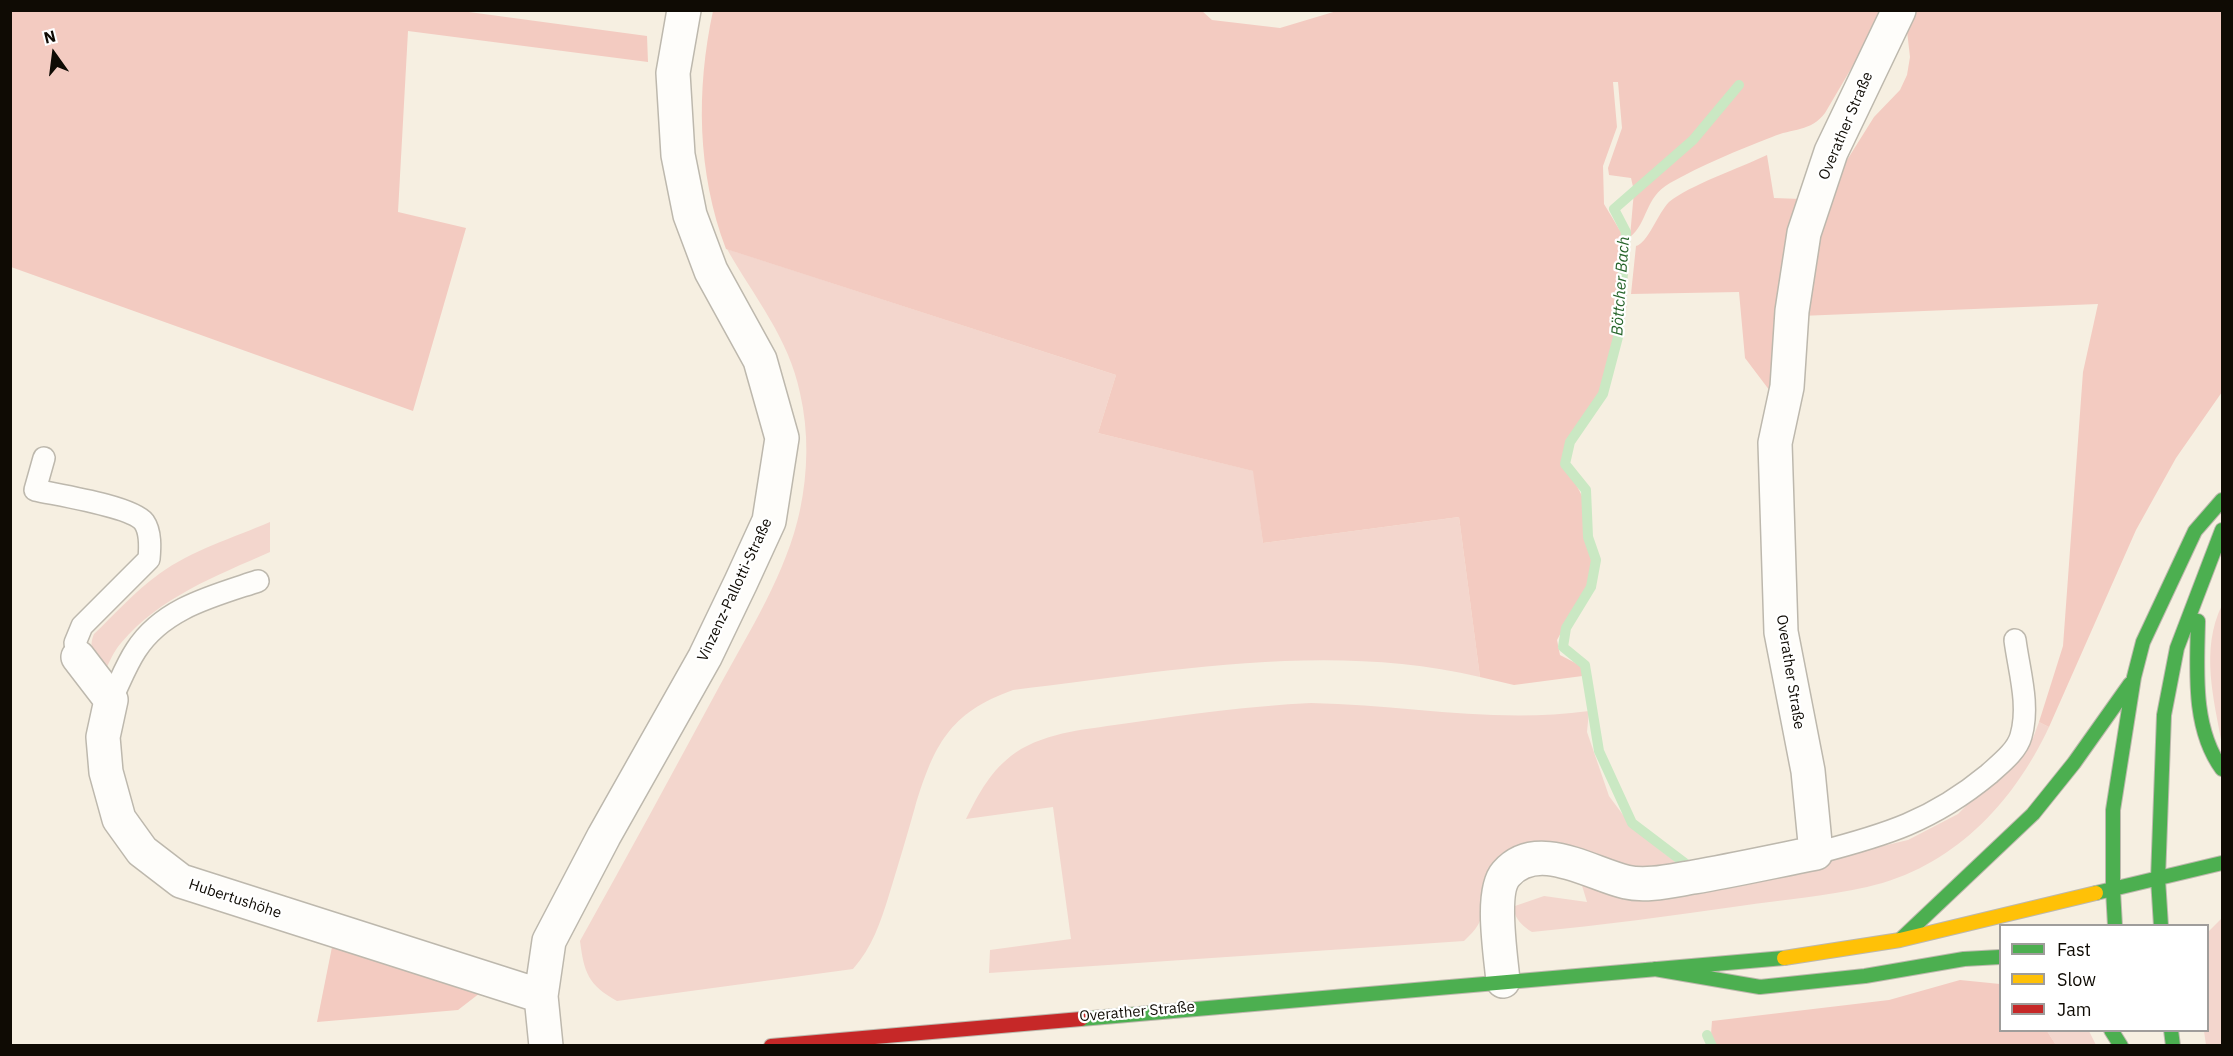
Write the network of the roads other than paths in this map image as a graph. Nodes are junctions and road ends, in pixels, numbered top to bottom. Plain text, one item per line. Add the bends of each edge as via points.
1 (684, 10) edge
2 (1899, 10) edge
3 (44, 458) dead end
4 (2223, 500) edge
5 (2223, 530) edge
6 (258, 581) dead end
7 (2199, 591) junction
8 (2015, 640) dead end
9 (78, 657) joint
10 (2134, 677) junction
11 (111, 700) junction
12 (2223, 769) edge
13 (1816, 853) junction
14 (2223, 863) edge
15 (2158, 879) junction
16 (2113, 890) junction
17 (2115, 924) edge
18 (2161, 924) edge
19 (1900, 940) junction
20 (1999, 957) edge
21 (1655, 969) junction
22 (1503, 981) junction
23 (541, 996) junction
24 (2112, 1032) edge
25 (839, 1042) edge
26 (546, 1046) edge
27 (771, 1046) edge
28 (2121, 1046) edge

1 - 23 street, Vinzenz-Pallotti-Straße via 673,74 678,155 690,215 711,271 759,360 782,438 769,521 705,657 549,941
2 - 13 street, Overather Straße via 1831,152 1804,233 1792,311 1787,387 1775,443 1781,632 1808,771
3 - 9 lane via 35,490 118,509 137,518 144,523 150,545 149,559 82,626 75,644
4 - 10 main road via 2195,531 2143,642
5 - 7 main road
6 - 11 lane via 190,604 162,623 136,649
7 - 12 main road via 2198,705 2215,762
7 - 15 main road via 2177,648 2164,715
8 - 13 lane via 2025,709 2021,738 2005,760 1942,809 1881,837
9 - 11 street
10 - 16 main road via 2113,810
10 - 19 main road via 2074,764 2033,814
11 - 23 street, Hubertushöhe via 103,737 106,772 119,819 142,851 181,881
13 - 22 street via 1668,881 1628,883 1567,862 1546,859 1515,865 1504,875 1498,890
14 - 15 main road, Overather Straße
15 - 16 main road, Overather Straße
15 - 18 main road
16 - 17 main road
16 - 19 main road, Overather Straße
19 - 21 main road, Overather Straße via 1811,956
20 - 21 main road via 1760,987
21 - 22 main road, Overather Straße
22 - 25 main road, Overather Straße
23 - 26 street, Vinzenz-Pallotti-Straße
24 - 28 main road
25 - 27 main road, Overather Straße

